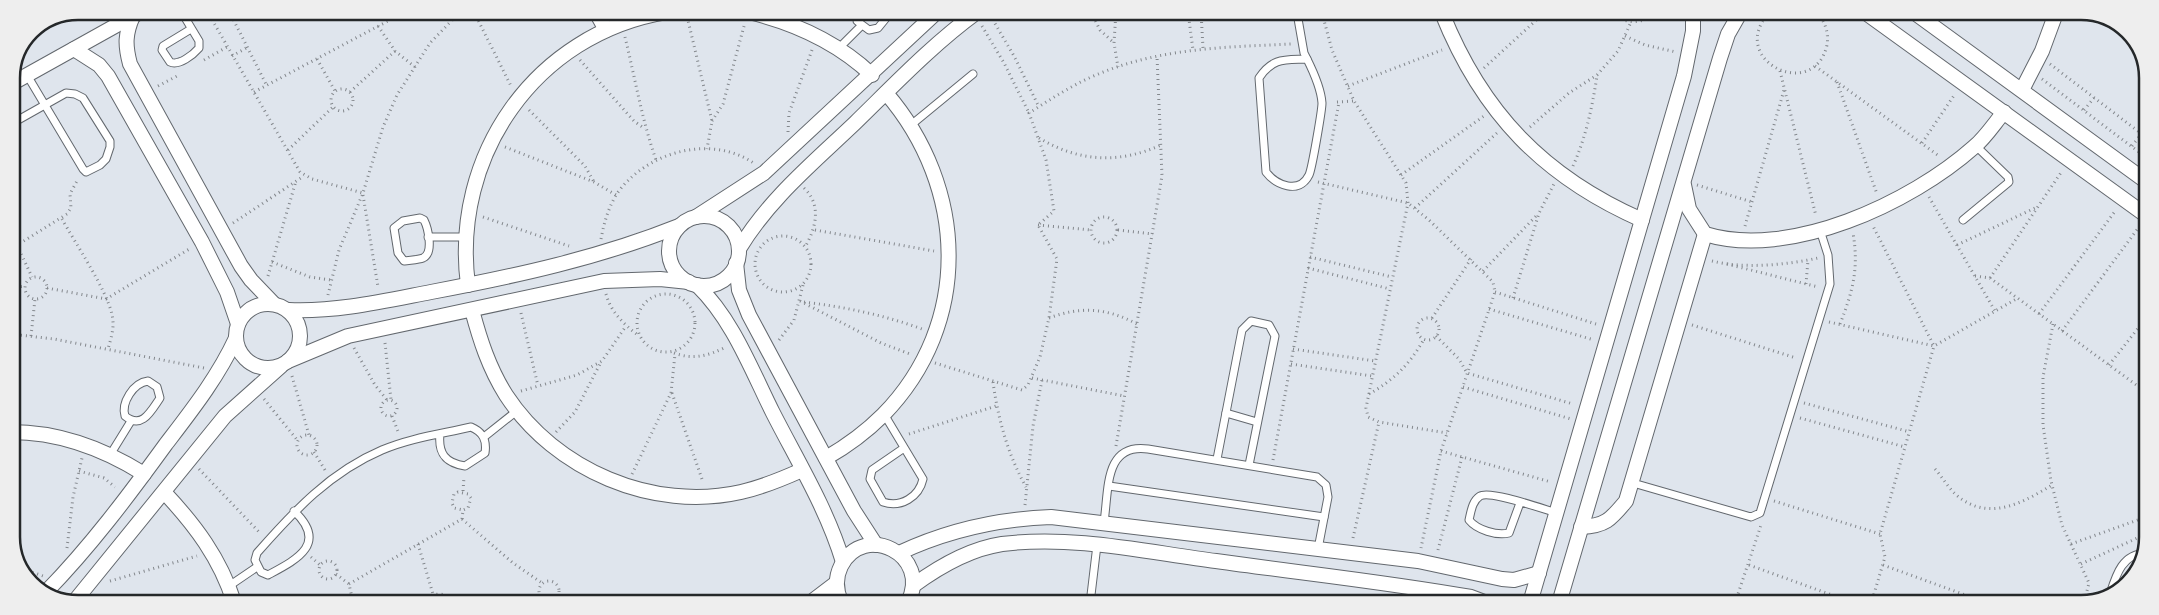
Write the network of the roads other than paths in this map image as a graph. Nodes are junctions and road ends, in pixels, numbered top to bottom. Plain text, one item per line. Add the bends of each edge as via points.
1 (126, 20) edge
2 (133, 20) edge
3 (186, 20) edge
4 (600, 20) edge
5 (637, 20) edge
6 (768, 20) edge
7 (857, 20) edge
8 (883, 20) edge
9 (929, 20) edge
10 (972, 20) edge
11 (1298, 20) edge
12 (1445, 20) edge
13 (1692, 20) edge
14 (1736, 20) edge
15 (1876, 20) edge
16 (1926, 20) edge
17 (2053, 20) edge
18 (861, 26) junction
19 (191, 29) junction
20 (606, 30) junction
21 (839, 48) junction
22 (74, 49) junction
23 (1308, 60) junction
24 (973, 74) dead end
25 (27, 75) junction
26 (872, 75) junction
27 (20, 79) edge
28 (2022, 90) junction
29 (886, 93) junction
30 (45, 104) junction
31 (2004, 112) junction
32 (20, 119) edge
33 (911, 125) junction
34 (1976, 146) junction
35 (2139, 176) edge
36 (1684, 180) junction
37 (2139, 210) edge
38 (696, 217) junction
39 (1642, 220) junction
40 (1963, 220) dead end
41 (679, 226) junction
42 (1820, 230) junction
43 (1705, 234) junction
44 (428, 237) junction
45 (465, 237) junction
46 (739, 249) junction
47 (736, 263) junction
48 (693, 283) junction
49 (468, 285) junction
50 (274, 304) junction
51 (289, 310) junction
52 (472, 310) junction
53 (237, 331) junction
54 (284, 363) junction
55 (518, 410) junction
56 (884, 414) junction
57 (1226, 414) junction
58 (131, 421) junction
59 (1258, 422) junction
60 (20, 433) edge
61 (440, 434) junction
62 (484, 437) junction
63 (904, 448) junction
64 (110, 455) junction
65 (826, 458) junction
66 (1216, 460) junction
67 (1249, 464) junction
68 (802, 470) junction
69 (144, 474) junction
70 (1633, 484) junction
71 (1109, 486) junction
72 (164, 492) junction
73 (1520, 502) junction
74 (294, 511) junction
75 (1557, 513) junction
76 (1324, 517) junction
77 (1104, 522) junction
78 (1581, 527) junction
79 (876, 545) junction
80 (1097, 545) junction
81 (1318, 549) junction
82 (899, 553) junction
83 (2136, 555) edge
84 (843, 562) junction
85 (257, 567) junction
86 (1539, 574) junction
87 (836, 583) junction
88 (914, 585) junction
89 (2113, 585) edge
90 (229, 586) junction
91 (50, 588) edge
92 (79, 595) edge
93 (232, 595) edge
94 (820, 595) edge
95 (839, 595) edge
96 (910, 595) edge
97 (1091, 595) dead end
98 (1459, 595) edge
99 (1532, 595) edge
100 (1566, 595) edge

1 - 22 street
2 - 50 street via 126,31 125,48 130,64 220,231 241,266
3 - 19 lane
4 - 20 street
5 - 20 street
6 - 21 street via 788,23
7 - 18 lane
8 - 18 lane via 874,30
9 - 26 street
10 - 29 street
11 - 23 lane
12 - 39 street via 1473,78 1518,138 1563,177
13 - 39 street via 1690,52
14 - 36 street via 1720,58
15 - 31 street
16 - 28 street
17 - 28 street
18 - 21 lane
19 - 19 lane via 199,40 199,48 178,63 170,62 162,50 163,46
20 - 45 street via 571,50 518,99 491,141 473,188
21 - 26 street
22 - 25 street
22 - 53 street via 99,65 108,76 202,242 227,292
23 - 23 lane via 1277,61 1266,67 1259,78 1266,172 1274,183 1286,187 1299,184 1309,175 1322,104
24 - 33 lane
25 - 27 street
25 - 30 lane
26 - 38 street via 764,173
28 - 35 street
29 - 33 street
29 - 46 street via 764,212
30 - 30 lane via 66,93 83,98 110,141 106,159 86,172
30 - 32 lane
31 - 34 street
31 - 37 street
33 - 56 street via 924,148 940,191 949,254 945,290 934,334 923,359
34 - 40 lane via 2008,177 2009,182
34 - 42 street via 1922,186 1867,215
36 - 43 street via 1689,210
36 - 78 street
38 - 41 street
38 - 46 street via 713,217 728,225 734,232
39 - 75 street
41 - 48 street via 673,235 670,256 673,267
41 - 49 street via 600,255
42 - 43 street via 1768,240 1721,239
42 - 70 lane via 1828,255 1828,290 1766,498 1758,515 1751,517
43 - 70 street
44 - 44 lane via 427,254 423,258 404,261 398,253 394,228 402,220 420,218 424,220
44 - 45 lane
45 - 49 street
46 - 47 street
47 - 48 street via 725,278 716,283
47 - 65 street via 744,303
48 - 52 street via 632,279 604,281
48 - 68 street via 719,310
49 - 51 street via 325,310
50 - 51 street
50 - 53 street via 256,306 242,316
51 - 54 street via 298,324 300,340 298,348
52 - 54 street via 348,336
52 - 55 street via 485,354 506,395
53 - 54 street via 243,357 251,363 266,368
53 - 69 street via 219,372
54 - 72 street via 225,416
55 - 62 lane
55 - 68 street via 546,441 578,463 626,486 653,493 708,496 740,492
56 - 63 lane
56 - 65 street via 866,431
57 - 59 lane
57 - 59 lane via 1242,330 1251,321 1269,325 1275,336
57 - 66 lane
58 - 58 lane via 147,418 160,398 157,387 148,381 138,384 124,403 125,416
58 - 64 lane
59 - 67 lane
60 - 64 street via 55,436
61 - 62 lane via 471,427
61 - 62 lane via 439,446 443,457 453,464 465,466 484,453
61 - 74 lane via 402,443 356,463 330,479
63 - 63 lane via 923,479 921,487 900,504 883,502 870,479 872,470
64 - 69 street
65 - 79 street
66 - 67 lane
66 - 71 lane via 1134,447 1121,452 1113,464
67 - 76 lane via 1317,477 1326,485 1328,497
68 - 84 street via 830,523
69 - 91 street
70 - 78 street via 1626,501 1614,516 1598,526
71 - 76 lane
71 - 77 lane
72 - 90 street via 190,520 212,552
72 - 92 street
73 - 73 lane via 1486,493 1474,503 1469,520 1481,529 1503,535 1509,533
73 - 75 lane
74 - 85 lane via 257,553
74 - 85 lane via 305,521 309,536 305,551 299,558 268,575
75 - 86 street
76 - 81 lane
77 - 81 street
77 - 82 street via 1051,517 992,522 944,534
78 - 100 street
79 - 82 street
79 - 84 street via 857,549
80 - 88 street via 1032,542 1000,545 954,559
80 - 97 lane
80 - 98 street
81 - 86 street via 1418,561 1502,579 1514,580
82 - 88 street via 910,568
83 - 89 lane via 2124,562
84 - 87 street
85 - 90 lane
86 - 99 street
87 - 94 street
87 - 95 street
88 - 96 street
90 - 93 street

